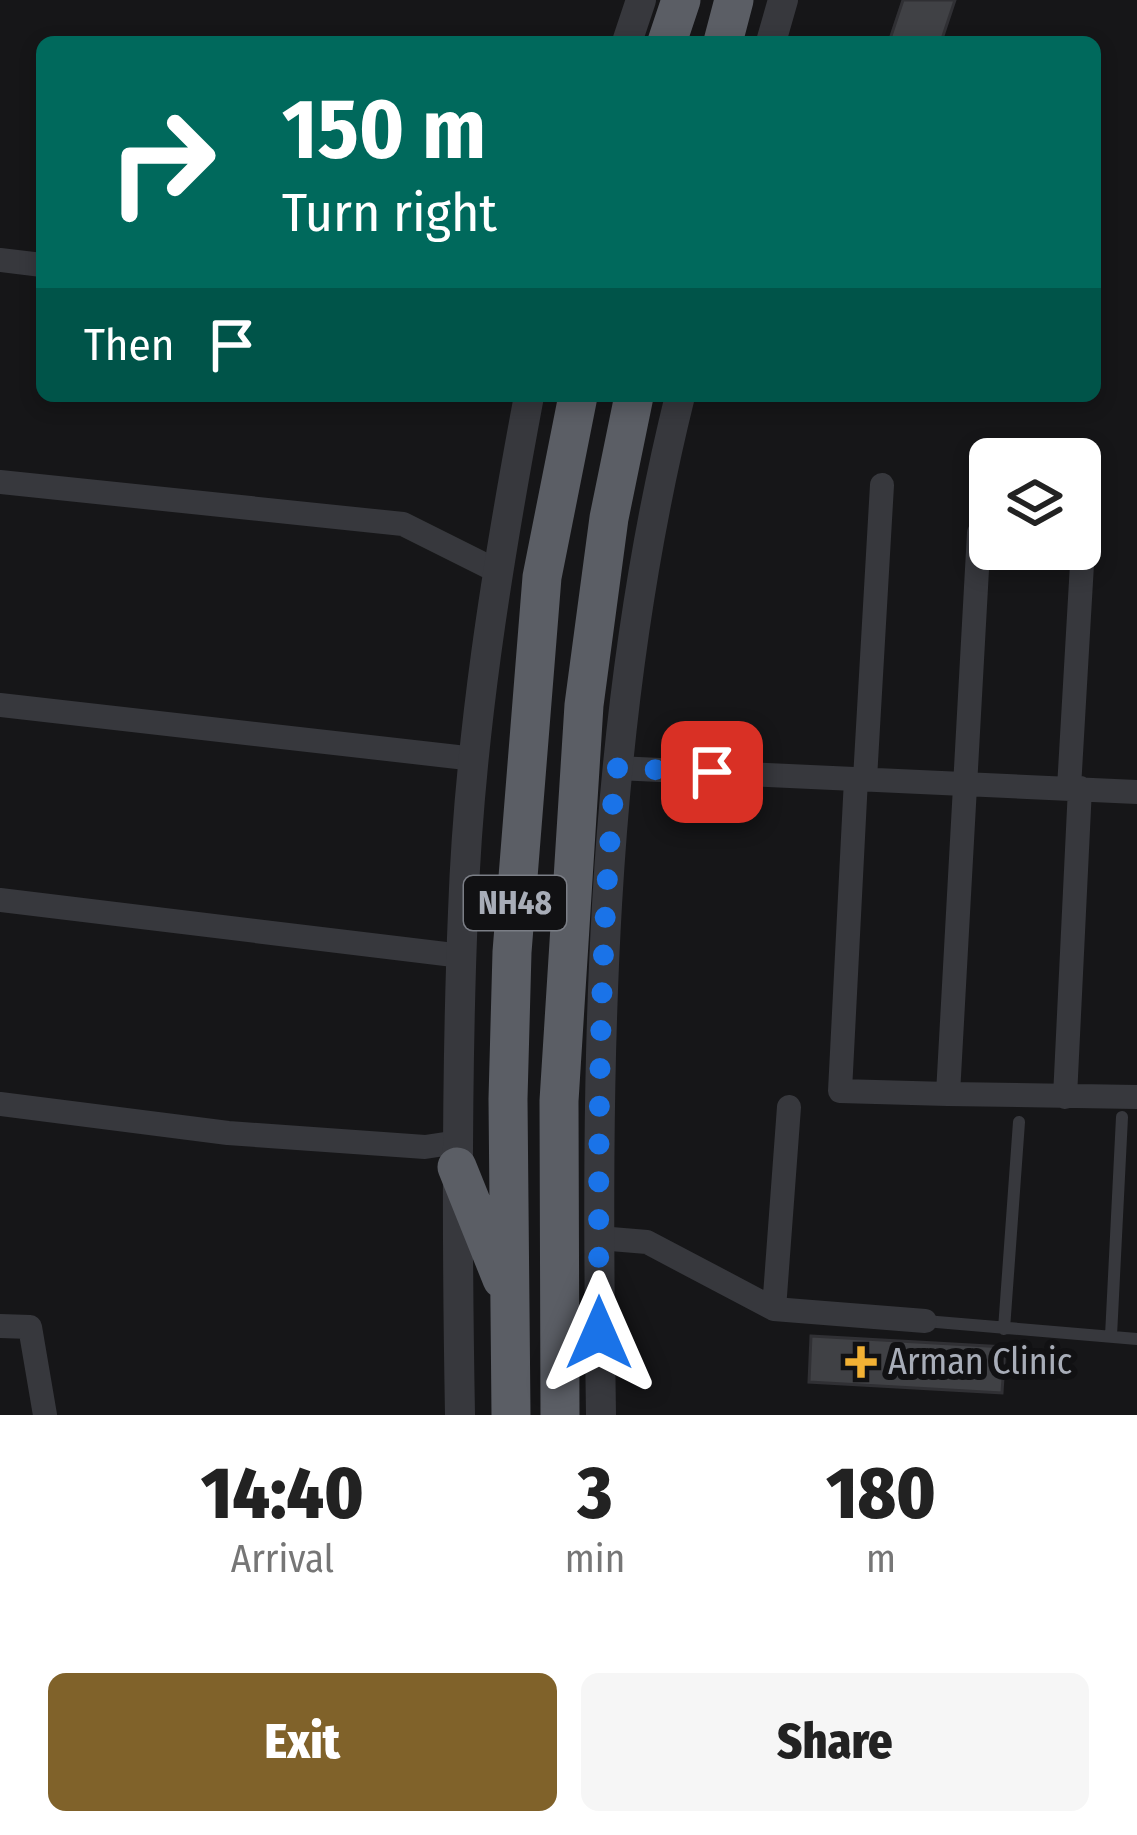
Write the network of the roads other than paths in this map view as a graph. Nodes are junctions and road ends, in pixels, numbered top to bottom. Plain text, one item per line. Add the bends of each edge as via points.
1 (641, 0) edge
2 (681, 0) edge
3 (734, 0) edge
4 (783, 0) edge
5 (629, 36) edge
6 (670, 36) edge
7 (725, 36) edge
8 (774, 36) edge
9 (0, 260) edge
10 (36, 264) edge
11 (528, 402) edge
12 (577, 402) edge
13 (633, 402) edge
14 (679, 402) edge
15 (0, 482) edge
16 (882, 485) dead end
17 (977, 570) edge
18 (1082, 570) edge
19 (499, 572) junction
20 (0, 705) edge
21 (476, 759) junction
22 (616, 768) junction
23 (861, 779) junction
24 (964, 784) junction
25 (1074, 788) junction
26 (1137, 792) edge
27 (0, 900) edge
28 (462, 956) junction
29 (948, 1094) junction
30 (1065, 1097) junction
31 (0, 1104) edge
32 (789, 1107) dead end
33 (1130, 1107) edge
34 (1019, 1122) dead end
35 (458, 1154) junction
36 (599, 1238) junction
37 (510, 1300) junction
38 (774, 1309) junction
39 (926, 1321) joint
40 (0, 1327) edge
41 (1004, 1329) junction
42 (1111, 1336) junction
43 (1137, 1339) edge
44 (45, 1415) edge
45 (460, 1415) edge
46 (511, 1415) edge
47 (560, 1415) edge
48 (601, 1415) edge

1 - 5 street
2 - 6 highway
3 - 7 highway
4 - 8 street
9 - 10 street
11 - 19 street
12 - 37 highway, NH48 via 542,577 525,762 510,1036
13 - 47 highway, NH48 via 584,705 559,1101
14 - 22 street
15 - 19 street via 403,524
16 - 23 street
17 - 24 street
18 - 25 street
19 - 21 street
20 - 21 street
21 - 28 street
22 - 23 street
22 - 36 street via 597,1100
23 - 24 street
23 - 29 street via 840,1091
24 - 25 street
24 - 29 street
25 - 26 street
25 - 30 street
27 - 28 street
28 - 35 street
29 - 30 street
30 - 33 street
31 - 35 street
32 - 38 street
33 - 42 lane
34 - 41 lane
35 - 37 highway
35 - 45 street
36 - 38 street via 647,1242
36 - 48 street
37 - 46 highway, NH48
38 - 39 street
39 - 41 lane
40 - 44 street via 30,1327
41 - 42 lane
42 - 43 lane

